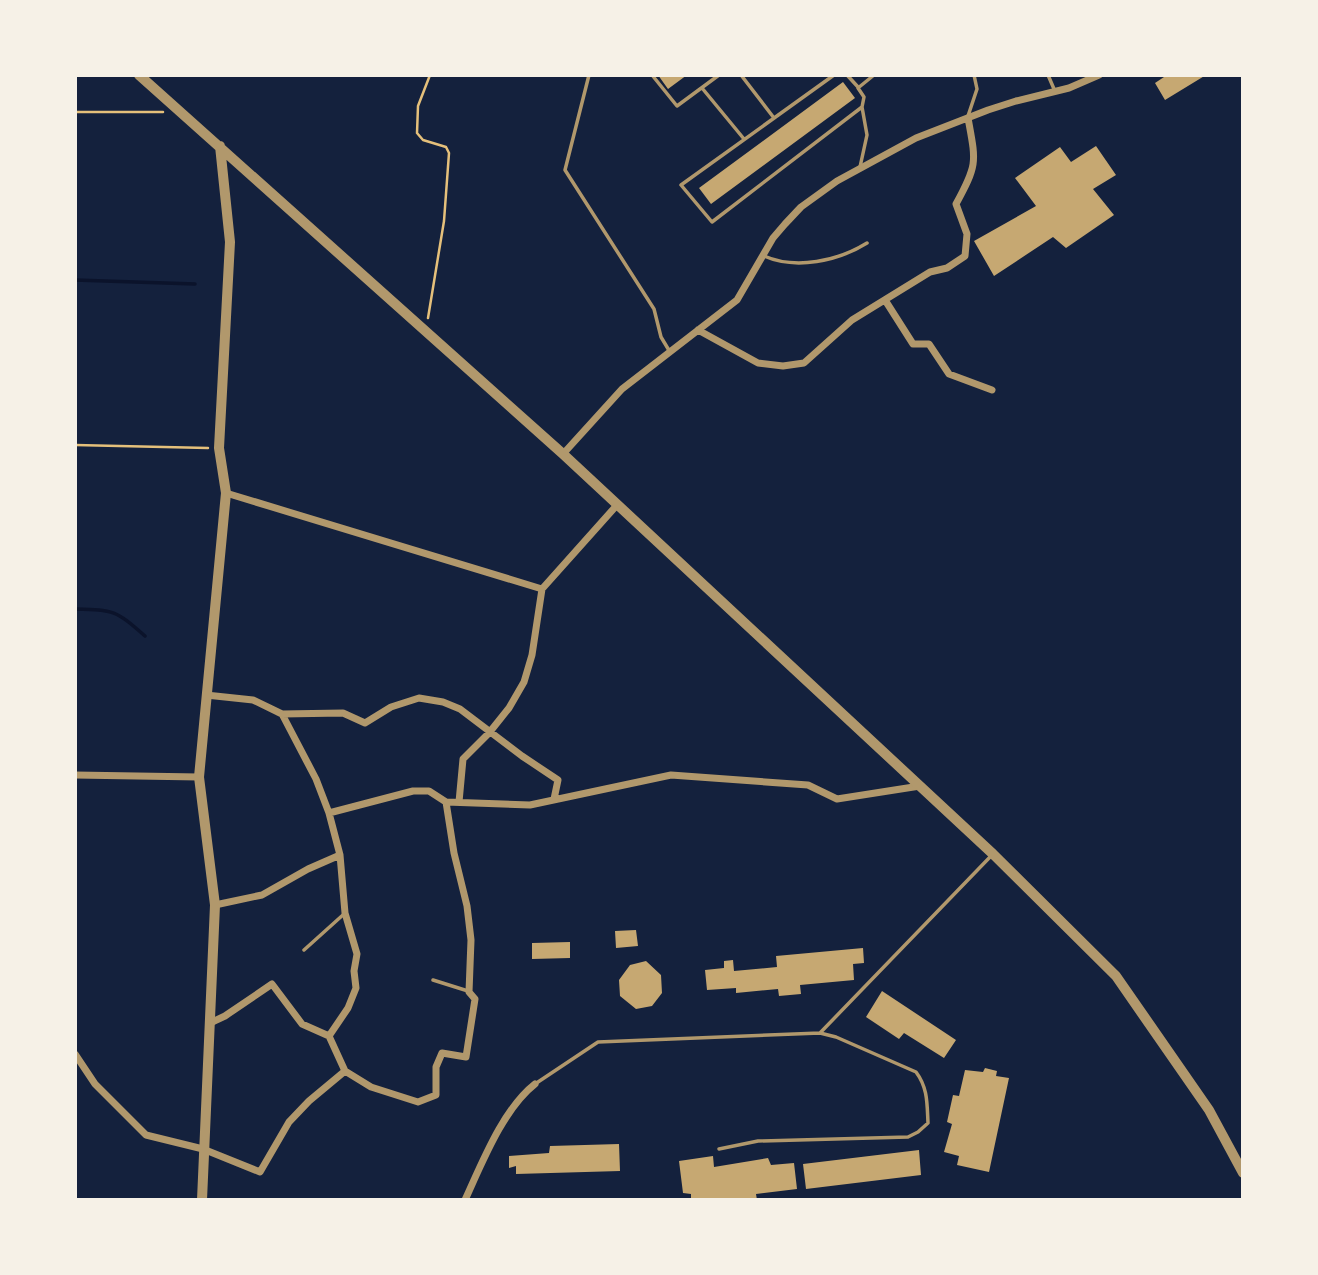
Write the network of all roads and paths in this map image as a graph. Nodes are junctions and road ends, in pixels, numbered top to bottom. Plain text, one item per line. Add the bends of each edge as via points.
1 (139, 75) edge
2 (430, 75) edge
3 (589, 75) edge
4 (652, 75) edge
5 (719, 75) edge
6 (741, 75) edge
7 (834, 75) edge
8 (847, 75) edge
9 (874, 75) edge
10 (974, 75) edge
11 (1048, 75) edge
12 (1099, 75) edge
13 (702, 88) junction
14 (858, 88) junction
15 (1055, 91) junction
16 (862, 107) junction
17 (75, 112) edge
18 (182, 112) junction
19 (774, 118) junction
20 (968, 118) junction
21 (744, 139) junction
22 (220, 146) junction
23 (860, 167) junction
24 (867, 243) dead end
25 (764, 256) junction
26 (884, 300) junction
27 (698, 330) junction
28 (426, 332) junction
29 (670, 352) junction
30 (992, 390) dead end
31 (75, 445) edge
32 (203, 449) dead end
33 (563, 454) junction
34 (226, 493) junction
35 (618, 505) junction
36 (542, 589) junction
37 (206, 695) junction
38 (282, 715) junction
39 (489, 733) junction
40 (75, 775) edge
41 (199, 778) junction
42 (920, 786) junction
43 (554, 799) junction
44 (446, 802) junction
45 (459, 803) junction
46 (329, 813) junction
47 (993, 854) junction
48 (340, 855) junction
49 (215, 905) junction
50 (345, 913) junction
51 (304, 950) dead end
52 (433, 980) dead end
53 (469, 992) junction
54 (210, 1023) junction
55 (820, 1033) junction
56 (329, 1036) junction
57 (75, 1054) edge
58 (345, 1071) junction
59 (535, 1084) joint
60 (204, 1149) junction
61 (719, 1149) dead end
62 (1243, 1173) edge
63 (202, 1200) edge
64 (465, 1200) edge

1 - 18 street
2 - 28 path via 418,106 417,133 449,153 444,221
3 - 29 lane via 565,170 654,309
4 - 13 lane via 677,106
5 - 13 lane
6 - 19 lane
7 - 19 lane
8 - 14 lane
9 - 14 lane
10 - 20 lane via 977,89
11 - 15 lane
12 - 15 street
13 - 21 lane
14 - 16 lane via 864,97
15 - 20 street
16 - 21 lane via 712,222 681,185
16 - 23 lane via 867,135
17 - 18 path
18 - 22 street
19 - 21 lane
20 - 23 street
20 - 26 street via 975,158 972,175 956,204 967,234 965,256
22 - 28 street
22 - 34 street via 229,242 219,448
23 - 25 street via 801,207 773,238
24 - 25 lane via 851,253 809,263
25 - 27 street via 737,299
26 - 27 street via 852,320 804,363 758,363
26 - 30 street via 913,344 929,344 949,374
27 - 29 street
28 - 33 street
29 - 33 street via 622,389
31 - 32 path
33 - 35 street
34 - 36 street
34 - 37 street
35 - 36 street
35 - 42 street
36 - 39 street via 524,682
37 - 38 street via 253,700
37 - 41 street
38 - 39 street via 343,713 365,723 391,707 419,698 460,709
38 - 46 street
39 - 43 street via 558,780
39 - 45 street via 463,759
40 - 41 street
41 - 49 street
42 - 43 street via 837,800 808,785 671,775
42 - 47 street
43 - 45 street via 530,805
44 - 45 street
44 - 46 street via 429,791 412,791
44 - 53 street via 467,906
46 - 48 street
47 - 55 lane
47 - 62 street via 1116,976 1209,1110
48 - 49 street via 262,895
48 - 50 street
49 - 54 street
50 - 51 lane
50 - 56 street via 357,954 356,988
52 - 53 lane
53 - 58 street via 475,999 466,1057 442,1053 436,1067 436,1095 418,1102 371,1087
54 - 56 street via 272,984 302,1024
54 - 60 street
55 - 59 lane via 598,1042
55 - 61 lane via 916,1072 927,1094 928,1123 908,1137 758,1141
56 - 58 street
57 - 60 street via 95,1084 146,1135
58 - 60 street via 289,1122 260,1172
59 - 64 street via 525,1091 498,1132
60 - 63 street

